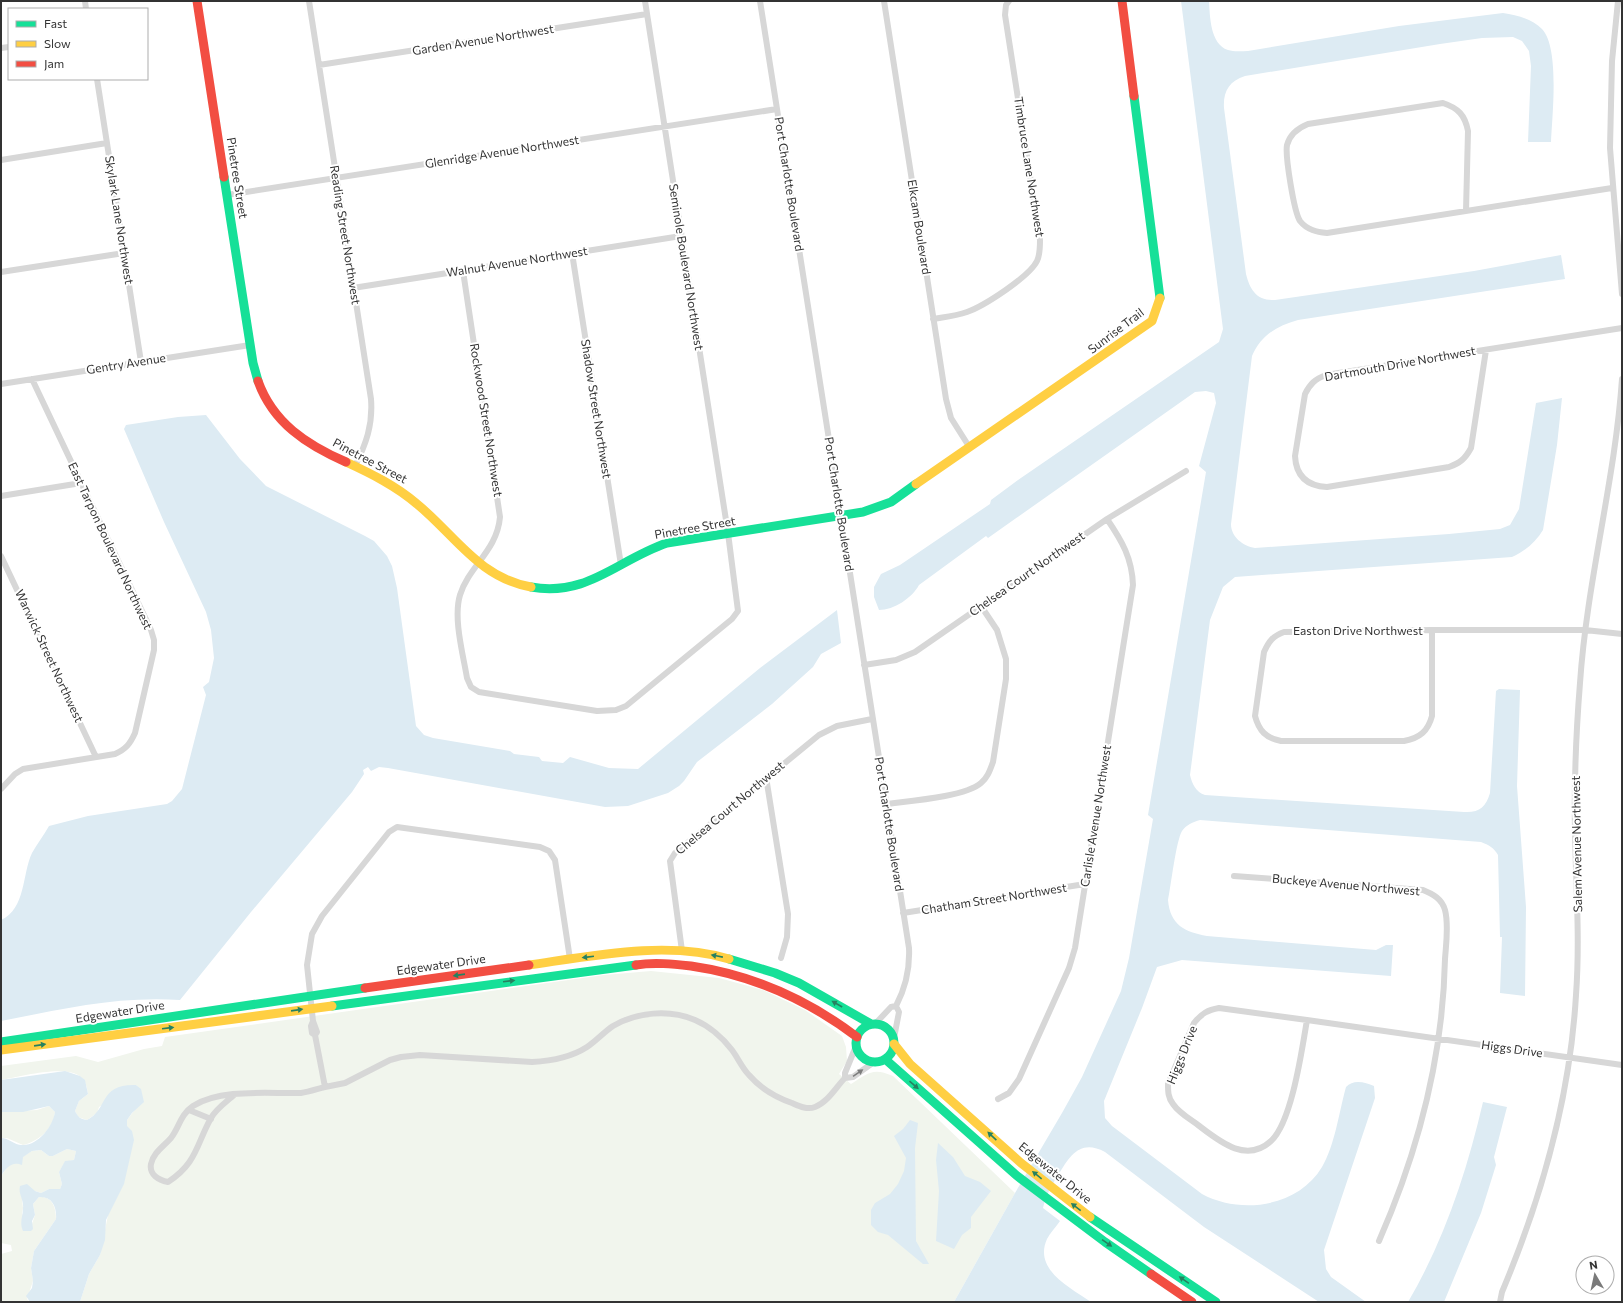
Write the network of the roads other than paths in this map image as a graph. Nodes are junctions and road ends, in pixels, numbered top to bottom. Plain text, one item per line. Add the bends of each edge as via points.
1 (197, 1) edge
2 (309, 1) edge
3 (645, 1) edge
4 (760, 1) edge
5 (884, 1) edge
6 (1009, 1) edge
7 (1122, 1) edge
8 (1618, 1) edge
9 (647, 14) junction
10 (319, 65) junction
11 (97, 80) edge
12 (777, 109) junction
13 (664, 127) junction
14 (107, 143) junction
15 (1, 160) edge
16 (336, 178) junction
17 (1612, 188) junction
18 (227, 195) junction
19 (1466, 211) junction
20 (681, 236) junction
21 (124, 253) junction
22 (572, 253) junction
23 (463, 271) junction
24 (1, 272) edge
25 (353, 288) junction
26 (1622, 294) edge
27 (933, 319) junction
28 (1622, 328) edge
29 (250, 345) junction
30 (1486, 350) junction
31 (141, 362) junction
32 (32, 379) junction
33 (1622, 379) edge
34 (1, 384) edge
35 (970, 448) junction
36 (355, 466) junction
37 (1186, 471) dead end
38 (81, 483) junction
39 (1, 496) edge
40 (841, 516) junction
41 (1107, 520) junction
42 (728, 533) junction
43 (1, 556) edge
44 (479, 564) junction
45 (621, 565) junction
46 (981, 606) junction
47 (1432, 630) junction
48 (1585, 630) junction
49 (1622, 634) edge
50 (864, 666) junction
51 (872, 719) junction
52 (96, 757) junction
53 (766, 777) junction
54 (1, 790) edge
55 (886, 804) junction
56 (1234, 876) dead end
57 (1085, 884) junction
58 (903, 913) junction
59 (682, 951) junction
60 (781, 958) dead end
61 (570, 959) junction
62 (310, 996) junction
63 (896, 1006) junction
64 (312, 1008) junction
65 (1307, 1020) junction
66 (873, 1024) junction
67 (1438, 1039) junction
68 (894, 1041) junction
69 (1, 1042) edge
70 (856, 1042) junction
71 (1, 1050) edge
72 (1570, 1058) junction
73 (885, 1059) junction
74 (874, 1062) junction
75 (1622, 1065) edge
76 (845, 1078) junction
77 (325, 1087) junction
78 (234, 1095) junction
79 (998, 1098) dead end
80 (189, 1110) junction
81 (211, 1119) junction
82 (1379, 1241) dead end
83 (1192, 1302) edge
84 (1216, 1302) edge
85 (1500, 1302) edge

1 - 18 street, Pinetree Street
2 - 10 street, Reading Street Northwest
3 - 9 street, Seminole Boulevard Northwest
4 - 12 street, Port Charlotte Boulevard
5 - 27 street, Elkcam Boulevard
6 - 27 street, Timbruce Lane Northwest via 1005,15 1040,240 1038,260 1032,269 986,303 963,314
7 - 35 street, Sunrise Trail via 1160,292 1157,312 1145,327
8 - 17 street via 1610,105
9 - 10 street, Garden Avenue Northwest
9 - 13 street, Seminole Boulevard Northwest
10 - 16 street, Reading Street Northwest
11 - 14 street, Skylark Lane Northwest
12 - 13 street, Glenridge Avenue Northwest
12 - 40 street, Port Charlotte Boulevard
13 - 16 street, Glenridge Avenue Northwest
13 - 20 street, Seminole Boulevard Northwest
14 - 15 street
14 - 21 street, Skylark Lane Northwest
16 - 18 street, Glenridge Avenue Northwest
16 - 25 street, Reading Street Northwest
17 - 19 street
17 - 26 street
18 - 29 street, Pinetree Street
19 - 19 street via 1468,131 1461,112 1452,106 1443,104 1308,124 1292,135 1287,155 1296,212 1308,228 1327,233
20 - 22 street, Walnut Avenue Northwest
20 - 42 street, Seminole Boulevard Northwest
21 - 24 street
21 - 31 street, Skylark Lane Northwest
22 - 23 street, Walnut Avenue Northwest
22 - 45 street, Shadow Street Northwest
23 - 25 street, Walnut Avenue Northwest
23 - 44 street, Rockwood Street Northwest via 500,517 496,537
25 - 36 street, Reading Street Northwest via 372,409 367,439
27 - 35 street, Elkcam Boulevard via 948,408 956,427
28 - 30 street, Dartmouth Drive Northwest
29 - 31 street, Gentry Avenue
29 - 36 street, Pinetree Street via 259,385 276,416 302,439
30 - 30 street, Dartmouth Drive Northwest via 1317,378 1305,394 1295,456 1300,476 1316,486 1326,487 1449,468 1459,464 1471,448
31 - 32 street, Gentry Avenue
32 - 34 street, Gentry Avenue
32 - 38 street, East Tarpon Boulevard Northwest
33 - 48 street, Salem Avenue Northwest via 1615,449
35 - 40 street, Sunrise Trail via 891,502 872,510
36 - 44 street, Pinetree Street via 392,485 418,503 454,542
37 - 41 street, Chelsea Court Northwest
38 - 39 street
38 - 52 street, East Tarpon Boulevard Northwest via 154,640 154,650 131,742 115,754
40 - 42 street, Pinetree Street
40 - 50 street, Port Charlotte Boulevard
41 - 46 street, Chelsea Court Northwest
41 - 57 street, Carlisle Avenue Northwest via 1126,549 1133,585
42 - 44 street, Seminole Boulevard Northwest via 738,611 732,619 626,706 606,712 479,692 471,687 467,678 457,616 463,587
42 - 45 street, Pinetree Street via 657,546
43 - 52 street, Warwick Street Northwest
44 - 45 street, Pinetree Street via 519,585 553,590 587,584
46 - 50 street, Chelsea Court Northwest via 915,652 896,660
46 - 55 street via 1001,640 1006,669 993,762 988,774 982,782 965,792
47 - 47 street, Easton Drive Northwest via 1432,716 1423,734 1414,739 1281,741 1271,739 1257,726 1254,716 1264,652 1275,636 1284,632
47 - 48 street, Easton Drive Northwest
48 - 49 street, Easton Drive Northwest
48 - 72 street, Salem Avenue Northwest via 1577,724 1575,782 1578,951
50 - 51 street, Port Charlotte Boulevard
51 - 53 street, Chelsea Court Northwest via 847,723 828,730 811,740
51 - 55 street, Port Charlotte Boulevard
52 - 54 street, East Tarpon Boulevard Northwest via 23,769
53 - 59 street, Chelsea Court Northwest via 675,853 670,861
53 - 60 street via 788,914 787,937
55 - 58 street, Port Charlotte Boulevard
56 - 67 street, Buckeye Avenue Northwest via 1423,890 1433,894 1445,910 1446,930
57 - 58 street, Chatham Street Northwest
57 - 79 street, Carlisle Avenue Northwest via 1070,968 1019,1079 1009,1093
58 - 63 street, Port Charlotte Boulevard via 909,948 909,968 905,988
59 -> 61 street, Edgewater Drive via 624,952
66 -> 59 street, Edgewater Drive via 799,982 775,972 720,956
61 -> 62 street, Edgewater Drive
61 - 62 street via 555,860 550,851 540,847 397,827 389,832 316,925 307,955
62 - 64 street
62 - 69 street, Edgewater Drive
63 - 66 street, Port Charlotte Boulevard via 891,1007
63 - 68 street, Port Charlotte Boulevard via 899,1012
64 -> 70 street, Edgewater Drive via 634,964 666,964 729,972 784,990 842,1024
71 -> 64 street, Edgewater Drive
64 - 77 street via 313,1021 310,1026 315,1035
65 - 65 street, Higgs Drive via 1282,1126 1277,1135 1261,1148 1232,1148 1178,1111 1172,1103 1168,1094 1168,1084 1194,1023 1201,1014 1219,1008
65 - 67 street, Higgs Drive
66 - 68 street via 886,1027
66 - 70 street via 862,1029
67 - 72 street, Higgs Drive
67 - 82 street, Buckeye Avenue Northwest via 1413,1152
68 - 73 street via 891,1053
84 -> 68 street, Edgewater Drive via 1082,1211 1021,1163 910,1064
70 - 74 street via 861,1055
70 - 76 street
72 - 75 street, Higgs Drive
72 - 85 street, Salem Avenue Northwest via 1556,1132 1544,1176
73 - 74 street
73 -> 83 street, Edgewater Drive via 1016,1175 1105,1242
76 -> 74 street via 853,1077
76 - 77 street via 822,1103 815,1107 798,1106 764,1090 748,1075 732,1050 708,1028 694,1020 660,1013 625,1020 586,1048 550,1061 400,1057 345,1083
77 - 78 street via 303,1093
78 - 80 street via 212,1098
78 - 81 street
80 - 81 street
80 - 81 street via 180,1118 172,1137 157,1153 151,1165 158,1180 168,1182 193,1158

